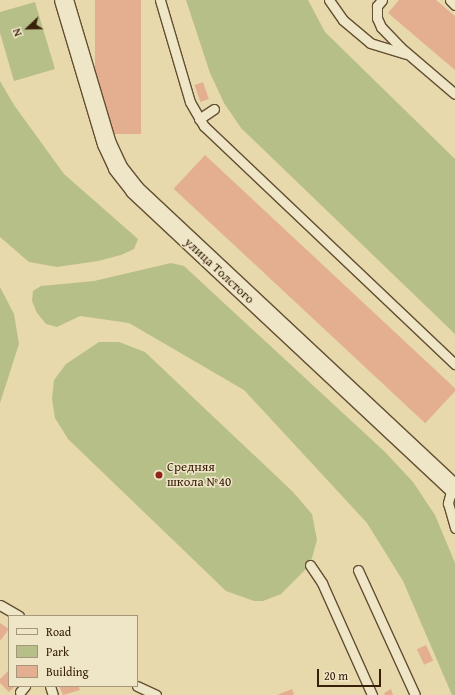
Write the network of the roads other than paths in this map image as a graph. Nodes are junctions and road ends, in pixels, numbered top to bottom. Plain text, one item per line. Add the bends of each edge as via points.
1 (64, 0) edge
2 (160, 0) edge
3 (328, 0) edge
4 (382, 0) edge
5 (450, 0) edge
6 (455, 5) edge
7 (410, 56) junction
8 (455, 94) edge
9 (214, 109) dead end
10 (199, 119) junction
11 (455, 364) edge
12 (454, 486) edge
13 (455, 528) edge
14 (310, 564) dead end
15 (358, 570) dead end
16 (0, 605) edge
17 (17, 615) edge
18 (138, 686) edge
19 (156, 695) edge
20 (372, 695) edge
21 (415, 695) edge

1 - 12 street, улица Толстого via 106,144 118,168 135,190
2 - 10 lane via 190,102
3 - 7 lane via 344,20 370,43
4 - 7 lane via 378,6 377,18 382,27
5 - 6 lane
7 - 8 lane
9 - 10 lane
10 - 11 lane via 213,136
12 - 13 lane via 448,503
14 - 20 lane via 322,583
15 - 21 lane
16 - 17 lane
18 - 19 lane

